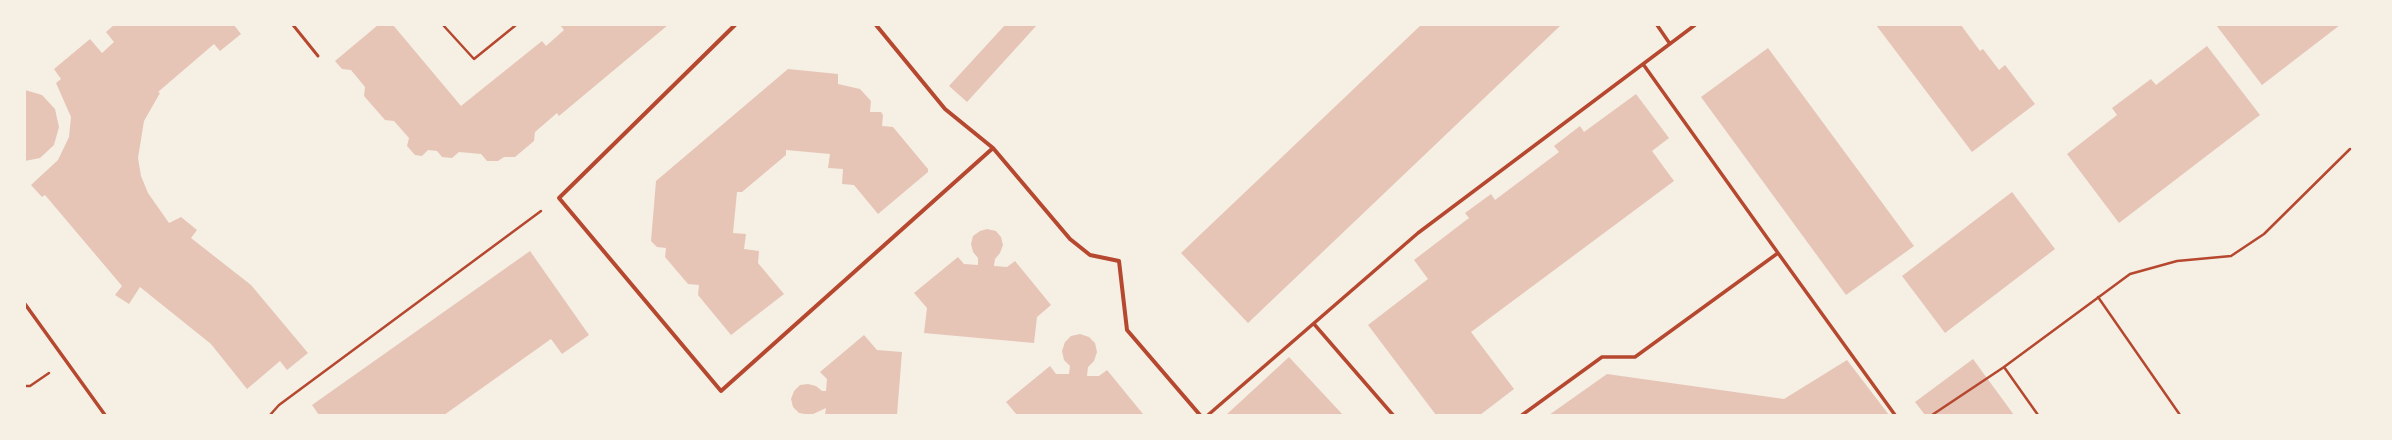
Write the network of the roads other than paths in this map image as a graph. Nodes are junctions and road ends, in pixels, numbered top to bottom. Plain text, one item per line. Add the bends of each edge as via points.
1 (293, 25) edge
2 (735, 25) edge
3 (876, 25) edge
4 (1657, 25) edge
5 (1695, 25) edge
6 (1670, 44) junction
7 (318, 56) dead end
8 (1643, 64) junction
9 (993, 148) junction
10 (1778, 253) junction
11 (25, 304) edge
12 (1314, 324) junction
13 (105, 415) edge
14 (1200, 415) edge
15 (1208, 415) edge
16 (1393, 415) edge
17 (1522, 415) edge
18 (1895, 415) edge

1 - 7 lane
2 - 9 street via 559,198 721,391
3 - 9 street via 945,109
4 - 6 street
5 - 6 street
6 - 8 street
8 - 10 street
8 - 12 street via 1418,233
9 - 14 street via 1070,239 1090,255 1119,261 1127,330
10 - 17 street via 1635,357 1602,357
10 - 18 street
11 - 13 street
12 - 15 street
12 - 16 street

